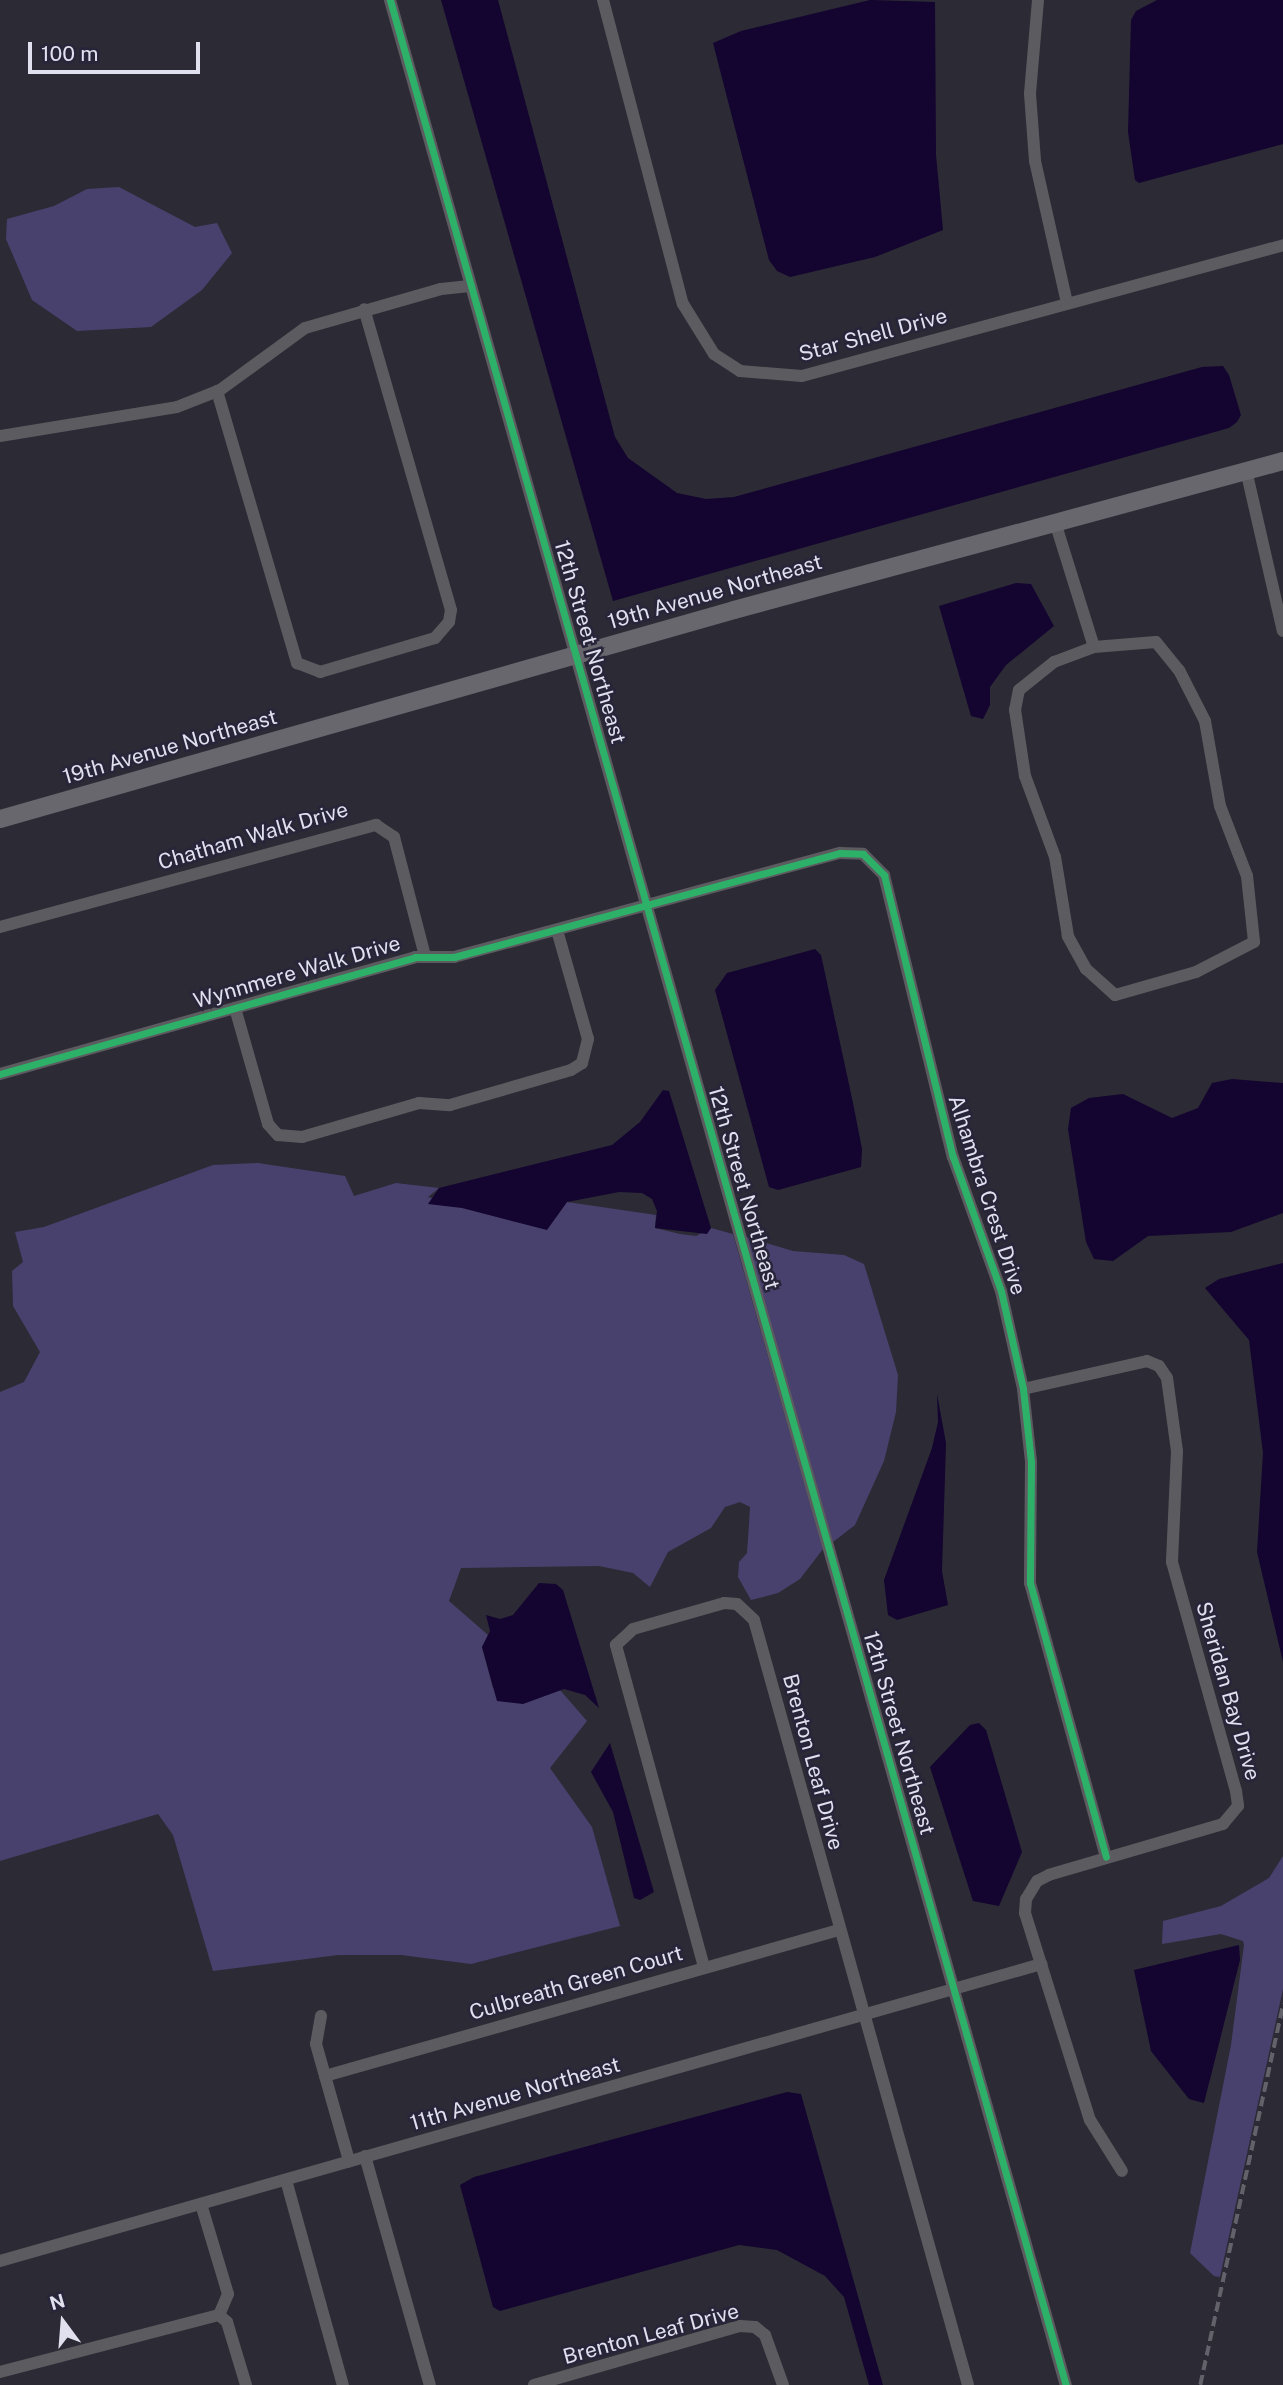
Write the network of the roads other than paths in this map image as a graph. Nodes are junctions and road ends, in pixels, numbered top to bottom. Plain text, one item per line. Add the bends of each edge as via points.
1 (390, 0) edge
2 (603, 0) edge
3 (1038, 0) edge
4 (1283, 245) edge
5 (470, 286) junction
6 (1067, 303) junction
7 (364, 309) junction
8 (217, 391) junction
9 (0, 436) edge
10 (1283, 461) edge
11 (1246, 470) junction
12 (1055, 522) junction
13 (1283, 631) edge
14 (1094, 647) junction
15 (575, 656) junction
16 (0, 819) edge
17 (646, 907) junction
18 (0, 927) edge
19 (556, 930) junction
20 (425, 956) junction
21 (235, 1008) junction
22 (0, 1074) edge
23 (1023, 1389) junction
24 (1106, 1857) junction
25 (839, 1930) junction
26 (1041, 1964) junction
27 (705, 1967) junction
28 (954, 1988) junction
29 (862, 2015) junction
30 (321, 2016) dead end
31 (325, 2076) junction
32 (365, 2156) junction
33 (349, 2161) junction
34 (1122, 2171) dead end
35 (286, 2180) junction
36 (201, 2204) junction
37 (0, 2261) edge
38 (219, 2315) junction
39 (0, 2372) edge
40 (246, 2385) edge
41 (343, 2385) edge
42 (430, 2385) edge
43 (534, 2385) edge
44 (783, 2385) edge
45 (968, 2385) edge
46 (1066, 2385) edge

1 - 5 street, 12th Street Northeast
2 - 6 street, Star Shell Drive via 683,303 714,354 740,370 802,376
3 - 6 street via 1030,94 1035,161
4 - 6 street, Star Shell Drive
5 - 7 street
5 - 15 street, 12th Street Northeast
7 - 8 street via 305,328
7 - 8 street via 451,610 444,631 435,638 320,672 298,663
8 - 9 street via 155,413
10 - 11 street, 19th Avenue Northeast
11 - 12 street, 19th Avenue Northeast
11 - 13 street
12 - 14 street
12 - 15 street, 19th Avenue Northeast
14 - 14 street via 1035,673 1018,690 1016,709 1025,776 1055,858 1068,936 1086,969 1115,995 1196,972 1254,942 1247,876 1220,806 1205,721 1179,670 1156,642
15 - 16 street, 19th Avenue Northeast
15 - 17 street, 12th Street Northeast
17 - 19 street, Wynnmere Walk Drive
17 - 23 street, Alhambra Crest Drive via 840,853 863,854 884,874 946,1132 1001,1291
17 - 28 street, 12th Street Northeast
18 - 20 street, Chatham Walk Drive via 376,825 394,837
19 - 20 street, Wynnmere Walk Drive via 454,957
19 - 21 street via 588,1039 582,1063 450,1105 419,1103 302,1137 278,1135 268,1124
20 - 21 street, Wynnmere Walk Drive
21 - 22 street, Wynnmere Walk Drive
23 - 24 street, Alhambra Crest Drive via 1031,1462 1030,1583
23 - 24 street, Sheridan Bay Drive via 1147,1361 1159,1366 1167,1378 1172,1405 1177,1474 1172,1562 1238,1806 1223,1825
24 - 26 street, Sheridan Bay Drive via 1037,1881 1026,1899 1025,1913
25 - 27 street, Culbreath Green Court
25 - 27 street, Brenton Leaf Drive via 754,1620 737,1604 724,1603 633,1629 616,1645
25 - 29 street, Brenton Leaf Drive
26 - 28 street, 11th Avenue Northeast
26 - 34 street, Sheridan Bay Drive via 1090,2120
27 - 31 street, Culbreath Green Court
28 - 29 street, 11th Avenue Northeast
28 - 46 street, 12th Street Northeast
29 - 32 street, 11th Avenue Northeast
29 - 45 street, Brenton Leaf Drive
30 - 31 street via 316,2044
31 - 33 street
32 - 33 street, 11th Avenue Northeast
32 - 42 street
33 - 35 street, 11th Avenue Northeast
35 - 36 street, 11th Avenue Northeast
35 - 41 street
36 - 37 street, 11th Avenue Northeast
36 - 38 street via 228,2294
38 - 39 street
38 - 40 street via 228,2322
43 - 44 street, Brenton Leaf Drive via 740,2326 755,2327 765,2335

